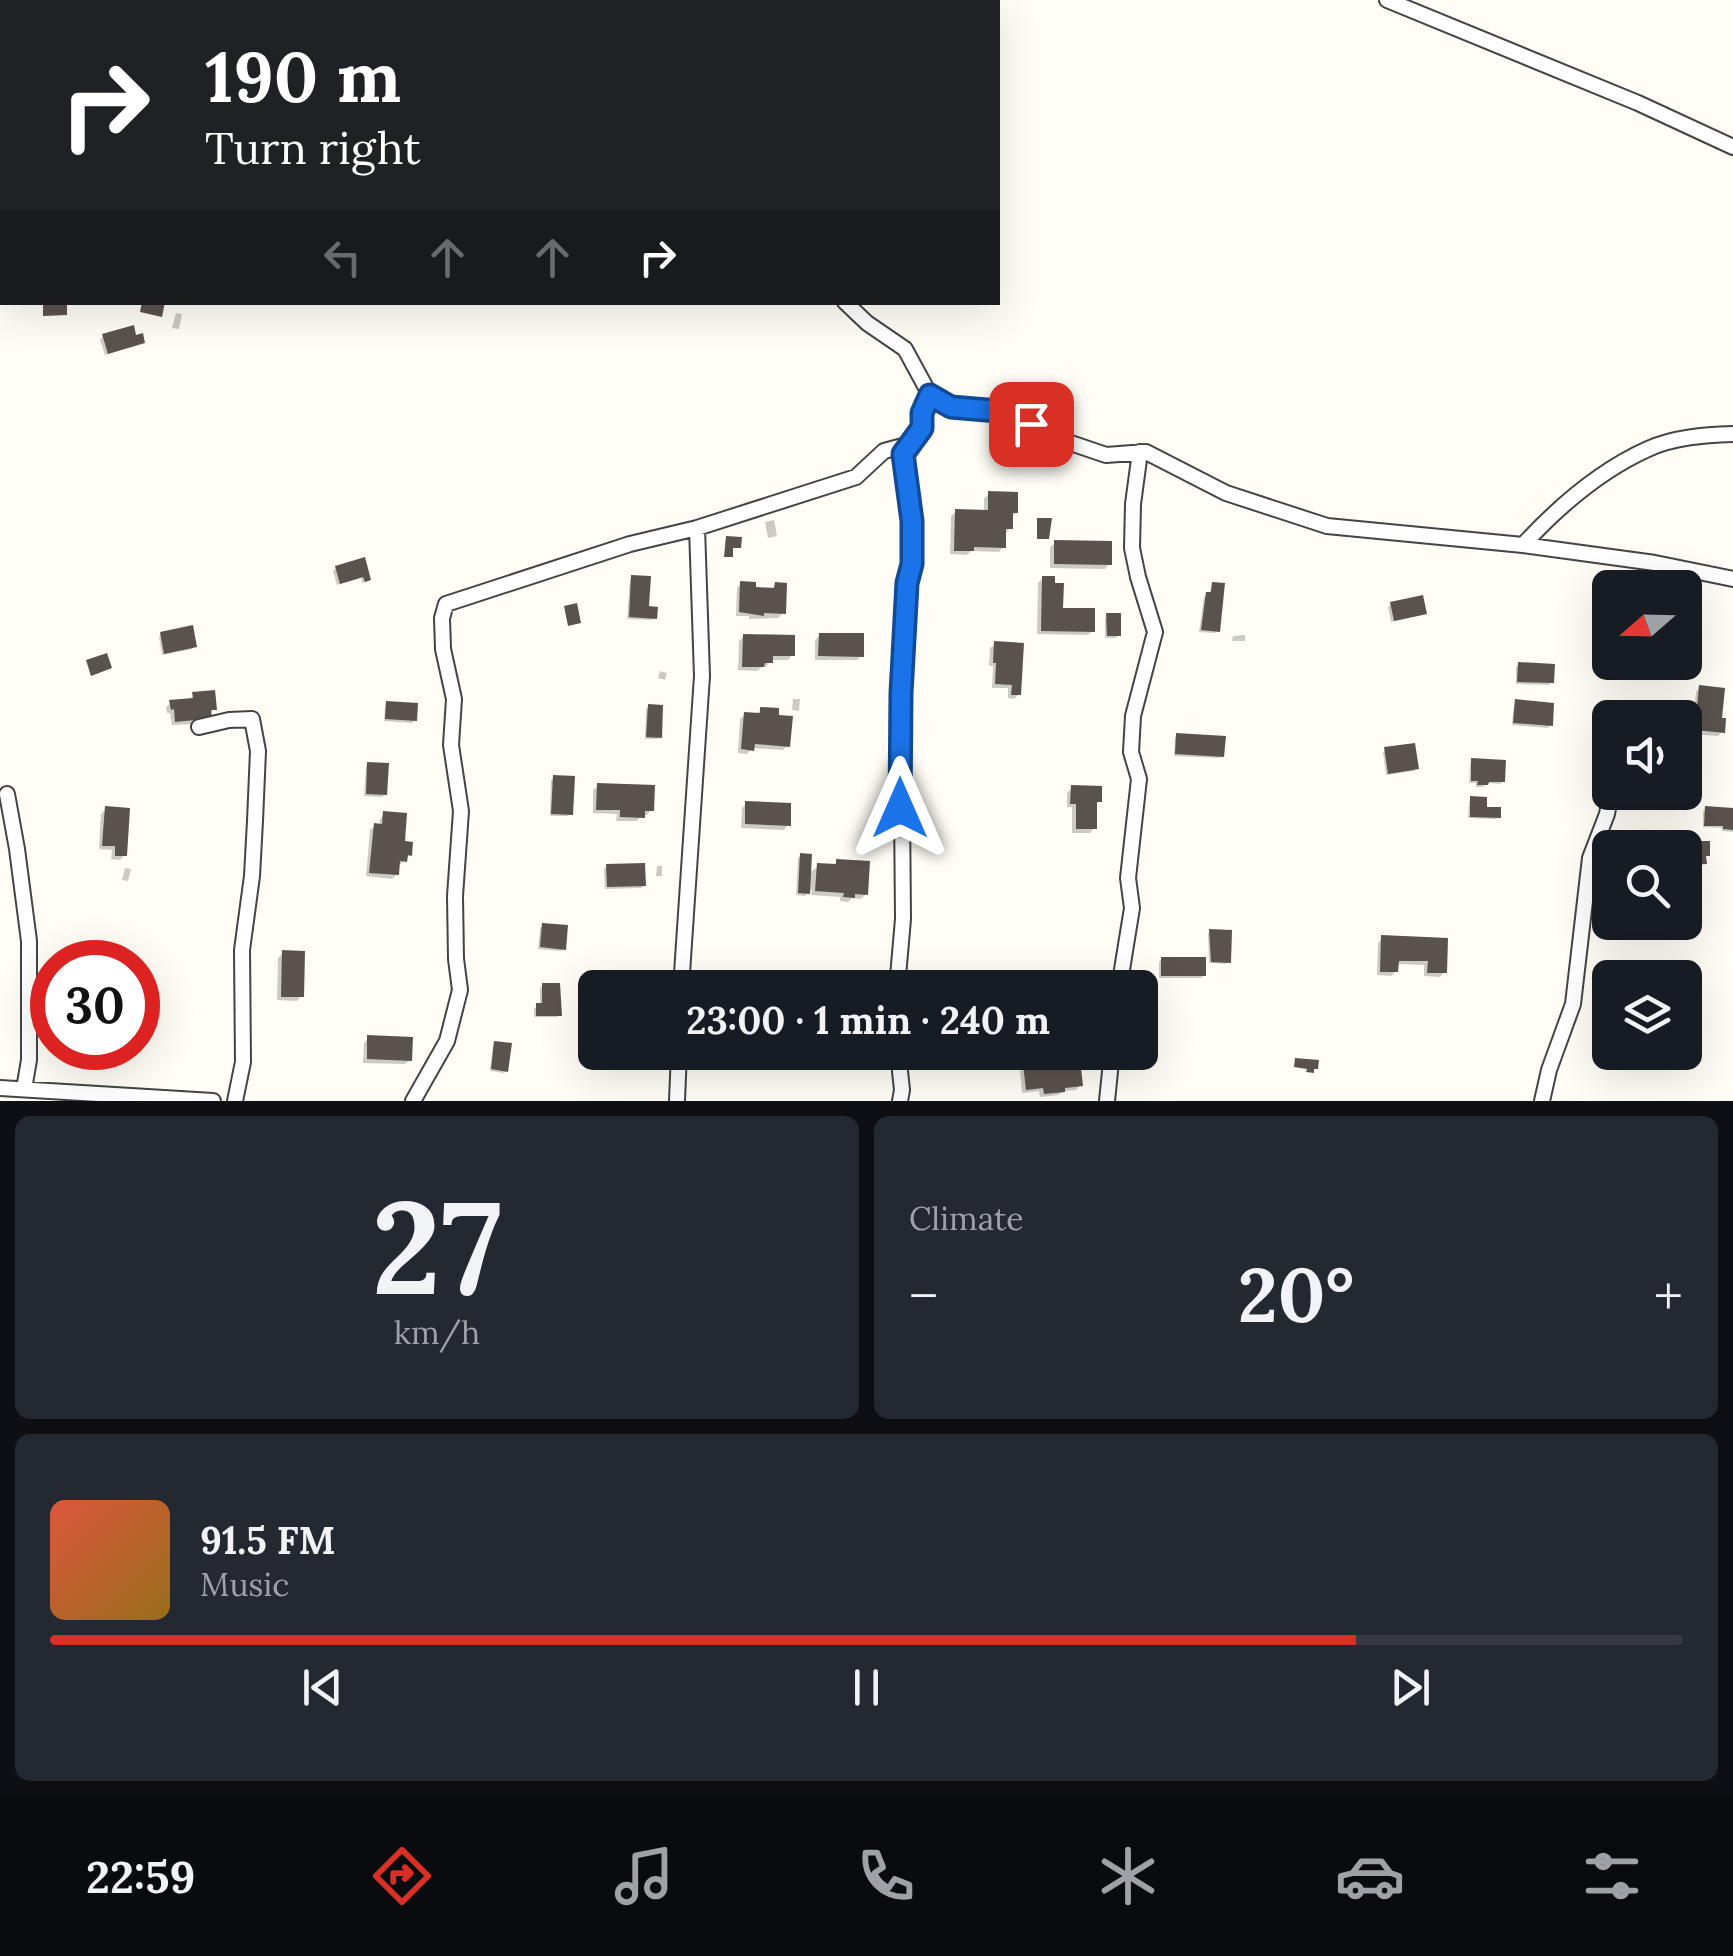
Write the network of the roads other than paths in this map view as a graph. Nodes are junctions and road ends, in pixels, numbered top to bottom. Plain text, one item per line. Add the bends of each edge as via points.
1 (1387, 0) edge
2 (1733, 146) edge
3 (848, 305) edge
4 (930, 395) junction
5 (1733, 434) edge
6 (910, 444) junction
7 (1140, 452) junction
8 (698, 528) junction
9 (1523, 545) junction
10 (1733, 579) edge
11 (199, 727) dead end
12 (7, 794) dead end
13 (1607, 810) edge
14 (682, 970) edge
15 (899, 970) edge
16 (1122, 970) edge
17 (678, 1070) edge
18 (900, 1070) edge
19 (1110, 1070) edge
20 (0, 1088) edge
21 (24, 1090) junction
22 (213, 1101) edge
23 (235, 1101) edge
24 (413, 1101) edge
25 (677, 1101) edge
26 (900, 1101) edge
27 (1107, 1101) edge
28 (1542, 1101) edge

1 - 2 street
3 - 4 street via 905,349
4 - 6 street via 922,428
4 - 7 street via 951,407 1010,412 1052,438 1106,455
5 - 9 street via 1650,447 1574,497
6 - 8 street via 884,451 856,477
6 - 15 street via 903,454 912,564 901,693
7 - 9 street via 1226,493 1328,526
7 - 16 street via 1132,548 1155,632 1133,716 1131,752 1139,779
8 - 14 street via 702,676
8 - 24 street via 446,604 443,649 454,699 451,745 460,812 460,990 447,1042
9 - 10 street
11 - 23 street via 252,718 258,751 242,950 243,1062
12 - 21 street via 29,940
13 - 28 street via 1590,858 1573,1004
17 - 25 street
18 - 26 street
19 - 27 street
20 - 21 street
21 - 22 street

